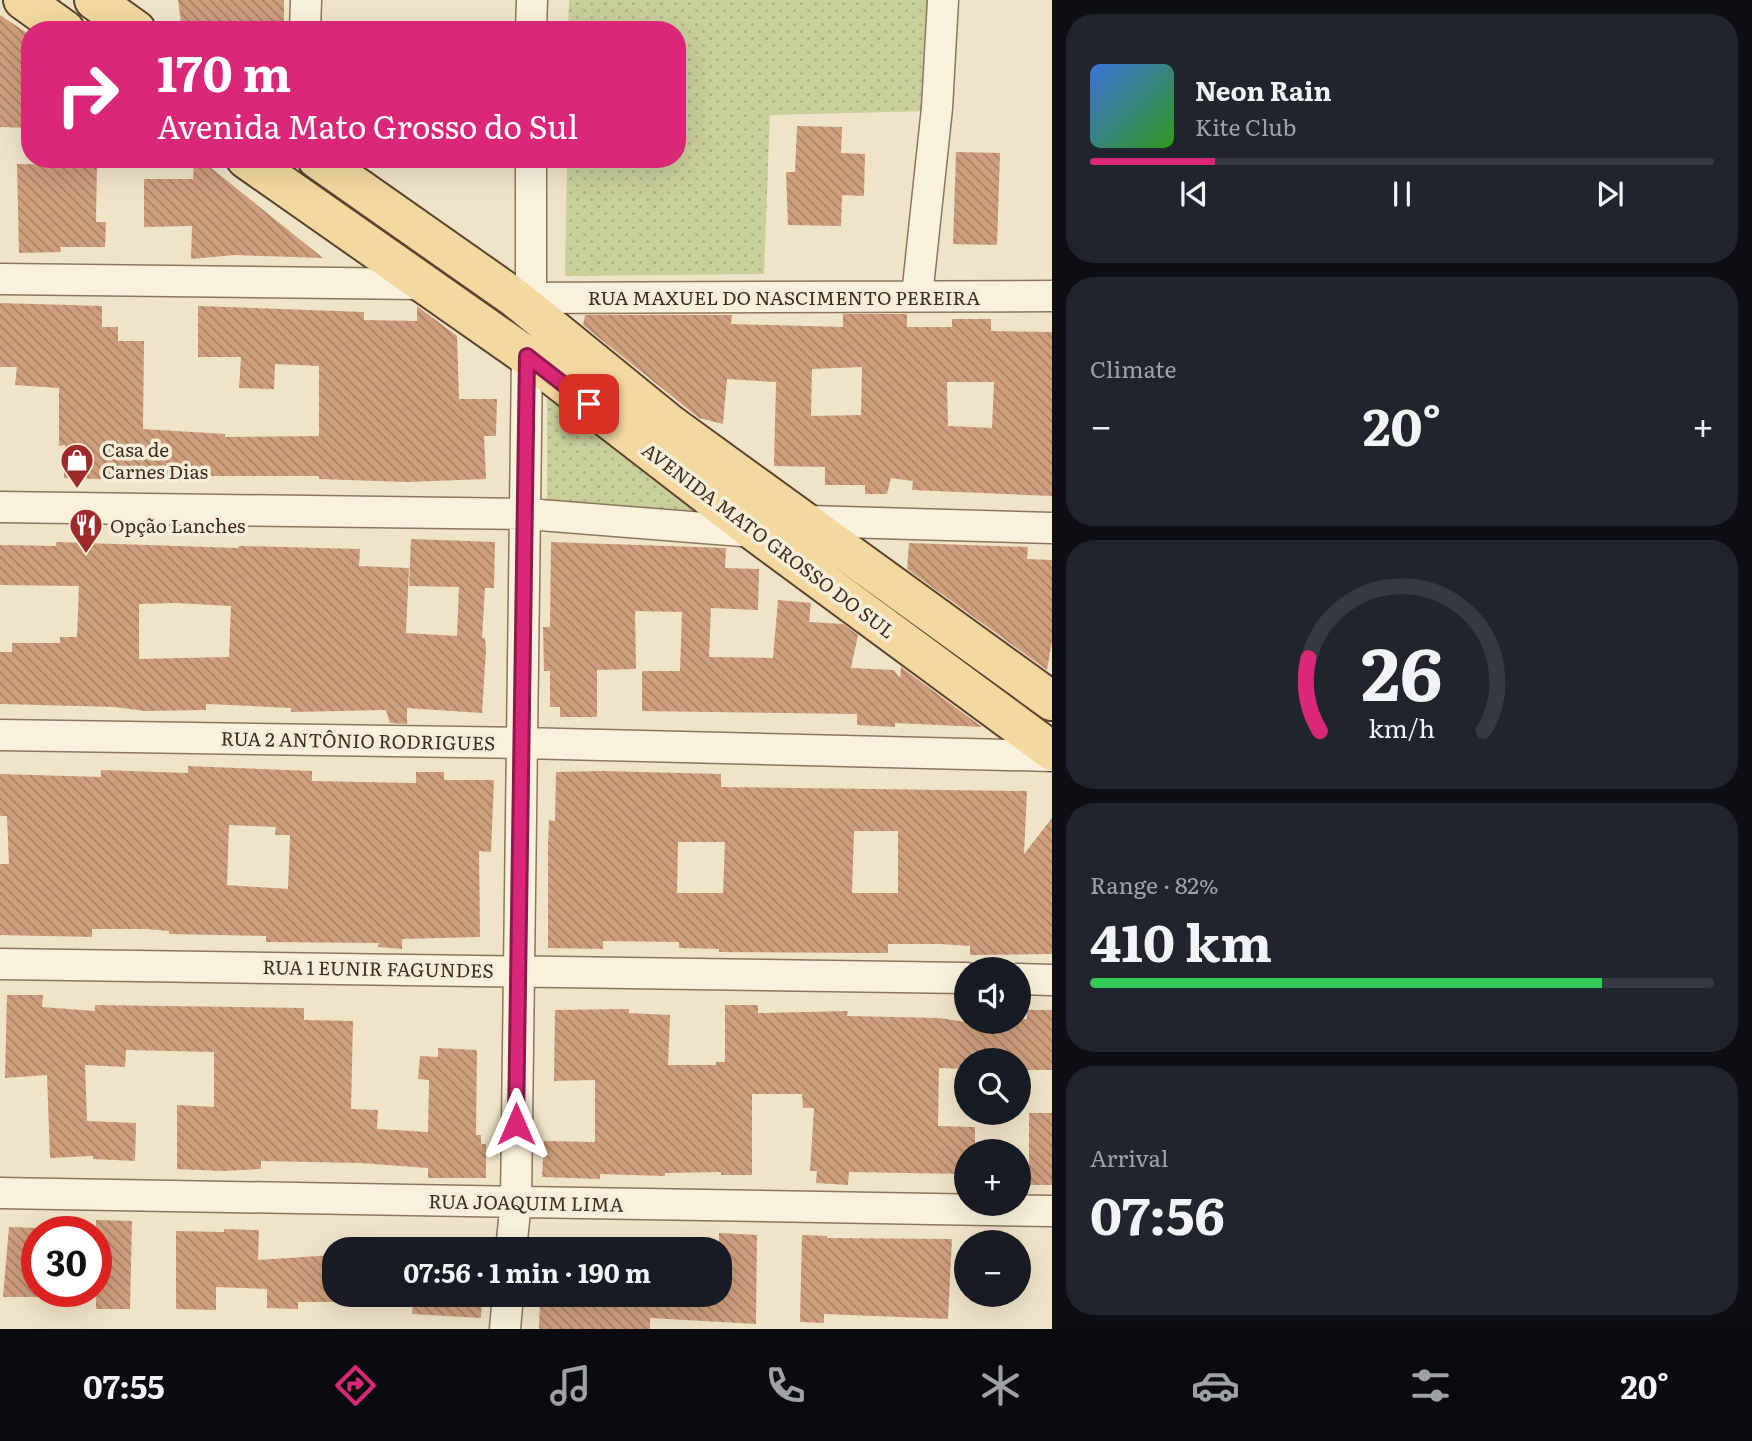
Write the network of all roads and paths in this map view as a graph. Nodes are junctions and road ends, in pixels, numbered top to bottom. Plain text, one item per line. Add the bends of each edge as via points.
1 (23, 0) edge
2 (94, 0) edge
3 (306, 0) edge
4 (532, 0) edge
5 (943, 0) edge
6 (52, 21) edge
7 (123, 21) edge
8 (305, 21) edge
9 (531, 21) edge
10 (258, 168) edge
11 (330, 168) edge
12 (530, 168) edge
13 (0, 279) edge
14 (419, 284) junction
15 (917, 296) junction
16 (1052, 296) edge
17 (523, 298) junction
18 (527, 356) junction
19 (0, 507) edge
20 (527, 514) junction
21 (808, 521) junction
22 (1052, 528) edge
23 (755, 532) junction
24 (1052, 701) edge
25 (0, 735) edge
26 (520, 743) junction
27 (1052, 754) edge
28 (0, 964) edge
29 (517, 970) junction
30 (954, 978) edge
31 (1031, 979) edge
32 (1052, 980) edge
33 (0, 1193) edge
34 (516, 1201) junction
35 (1052, 1211) edge
36 (512, 1237) edge
37 (507, 1307) edge
38 (505, 1329) edge

1 - 6 main road
2 - 7 main road
3 - 8 street
4 - 9 street
5 - 15 street
10 - 14 main road, AVENIDA MATO GROSSO DO SUL
11 - 17 main road, AVENIDA MATO GROSSO DO SUL
12 - 17 street
13 - 14 street
14 - 18 main road, AVENIDA MATO GROSSO DO SUL
15 - 16 street, RUA MAXUEL DO NASCIMENTO PEREIRA
15 - 17 street, RUA MAXUEL DO NASCIMENTO PEREIRA
17 - 21 main road, AVENIDA MATO GROSSO DO SUL via 671,425
18 - 20 street
18 - 23 main road, AVENIDA MATO GROSSO DO SUL
19 - 20 street
20 - 23 street
20 - 26 street
21 - 22 street
21 - 24 main road, AVENIDA MATO GROSSO DO SUL
23 - 27 main road, AVENIDA MATO GROSSO DO SUL
25 - 26 street, RUA 2 ANTÔNIO RODRIGUES
26 - 27 street, RUA 2 ANTÔNIO RODRIGUES
26 - 29 street
28 - 29 street, RUA 1 EUNIR FAGUNDES
29 - 30 street, RUA 1 EUNIR FAGUNDES
29 - 34 street
31 - 32 street
33 - 34 street, RUA JOAQUIM LIMA
34 - 35 street, RUA JOAQUIM LIMA
34 - 36 street
37 - 38 street

